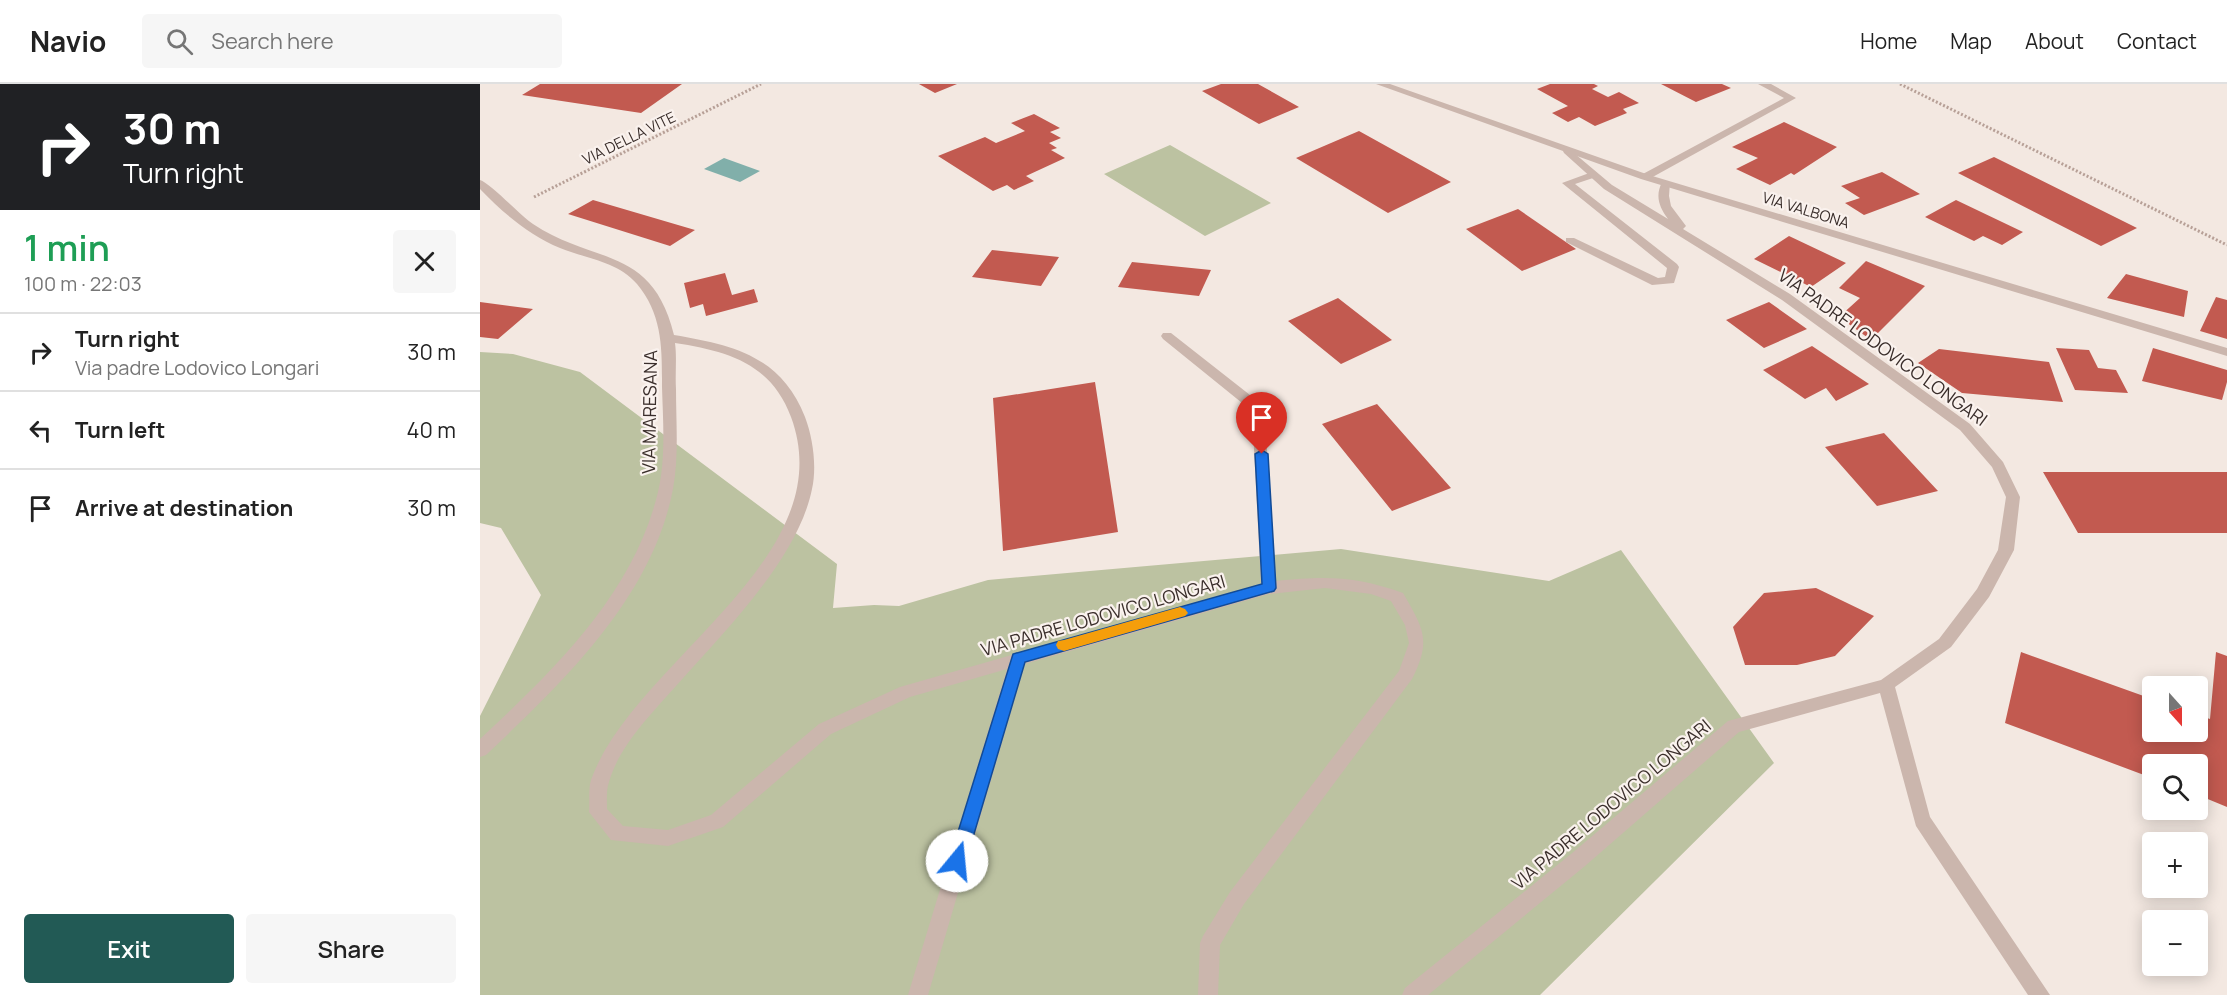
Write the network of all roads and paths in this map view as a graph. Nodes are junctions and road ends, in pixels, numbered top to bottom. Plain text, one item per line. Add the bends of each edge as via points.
1 (761, 84) edge
2 (1381, 84) edge
3 (1763, 84) edge
4 (1900, 84) edge
5 (1568, 151) junction
6 (1592, 175) junction
7 (1645, 177) junction
8 (480, 183) edge
9 (1666, 184) junction
10 (486, 199) edge
11 (506, 211) junction
12 (1690, 237) junction
13 (1570, 240) dead end
14 (2227, 245) edge
15 (1167, 336) dead end
16 (668, 338) junction
17 (2227, 352) edge
18 (1269, 588) junction
19 (1019, 658) junction
20 (1886, 685) junction
21 (480, 750) edge
22 (918, 995) edge
23 (1208, 995) edge
24 (1412, 995) edge
25 (2040, 995) edge

1 - 11 path, VIA DELLA VITE
2 - 5 street, VIA VALBONA
3 - 7 street via 1791,98
4 - 14 path
5 - 6 street, VIA PADRE LODOVICO LONGARI
5 - 7 street, VIA VALBONA
6 - 12 street, VIA PADRE LODOVICO LONGARI
6 - 13 street via 1567,183 1673,267 1670,280 1656,282
7 - 9 street, VIA VALBONA
8 - 10 street, VIA MARESANA
9 - 12 street, VIA PADRE LODOVICO LONGARI via 1663,205
9 - 17 street, VIA VALBONA
10 - 11 street, VIA MARESANA
11 - 16 street, VIA MARESANA via 533,231 622,266 637,277 655,301
12 - 20 street, VIA PADRE LODOVICO LONGARI via 1786,297 1965,427 1998,465 2013,497 2006,550 1983,593 1946,643
15 - 18 street via 1259,409
16 - 19 street, VIA PADRE LODOVICO LONGARI via 734,352 761,366 784,389 801,420 805,490 787,537 741,601 640,715 616,750 600,782 598,812 618,834 668,838 717,821 825,729 906,692
16 - 21 street, VIA MARESANA via 670,433 665,491 646,551 599,624 532,702
18 - 19 street, VIA PADRE LODOVICO LONGARI
18 - 23 street, VIA PADRE LODOVICO LONGARI via 1325,582 1372,588 1397,597 1413,624 1417,643 1406,674 1237,898 1210,943
19 - 22 street
20 - 24 street, VIA PADRE LODOVICO LONGARI via 1734,726
20 - 25 street via 1922,820

